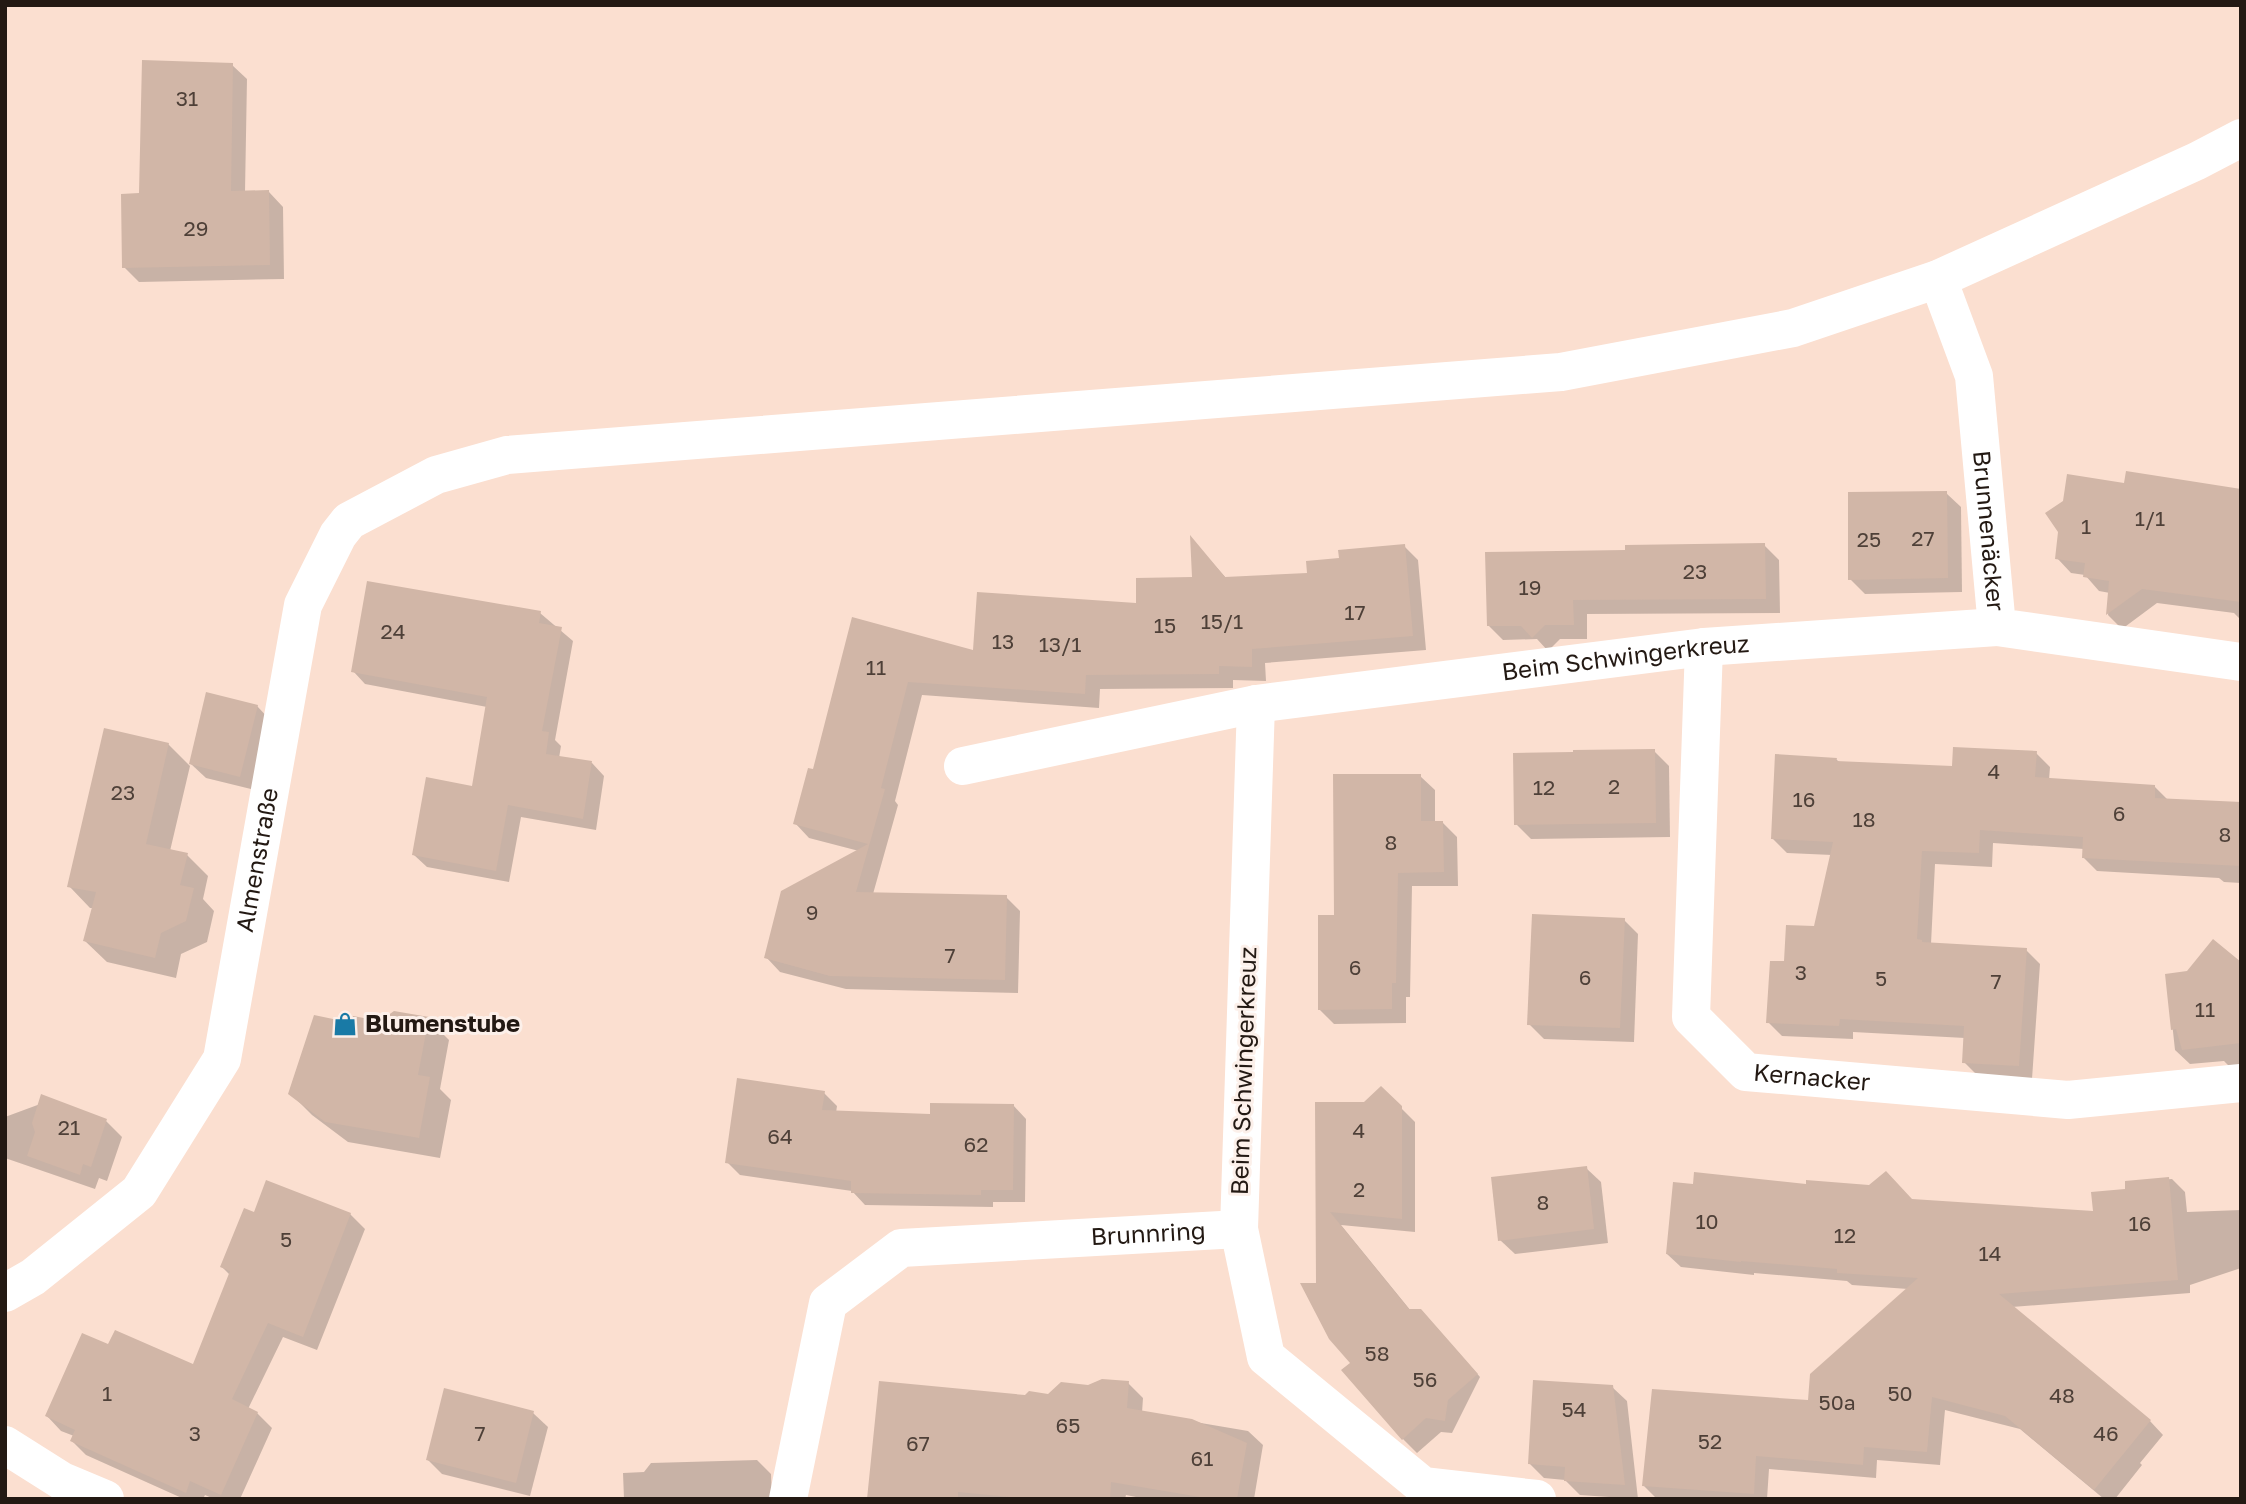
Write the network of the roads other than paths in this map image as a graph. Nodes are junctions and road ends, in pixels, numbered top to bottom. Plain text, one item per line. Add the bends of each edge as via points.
1 (2241, 138) edge
2 (1938, 279) junction
3 (1997, 627) junction
4 (1704, 647) junction
5 (2241, 662) edge
6 (1256, 704) junction
7 (963, 766) dead end
8 (2241, 1083) edge
9 (1238, 1229) junction
10 (5, 1293) edge
11 (5, 1445) edge
12 (105, 1499) edge
13 (788, 1499) edge
14 (1537, 1499) edge

1 - 2 street, Almenstraße
2 - 3 street, Brunnenäcker via 1974,376
2 - 10 street, Almenstraße via 1793,328 1561,372 507,455 436,474 349,521 303,605 222,1059 139,1192 33,1277
3 - 4 street, Beim Schwingerkreuz
3 - 5 street, Brunnenäcker
4 - 6 street, Beim Schwingerkreuz
4 - 8 street, Kernacker via 1691,1017 1746,1072 2068,1100
6 - 7 street, Beim Schwingerkreuz
6 - 9 street, Beim Schwingerkreuz
9 - 13 street, Brunnring via 901,1248 828,1303
9 - 14 street, Brunnring via 1266,1357 1423,1486
11 - 12 street via 62,1481

